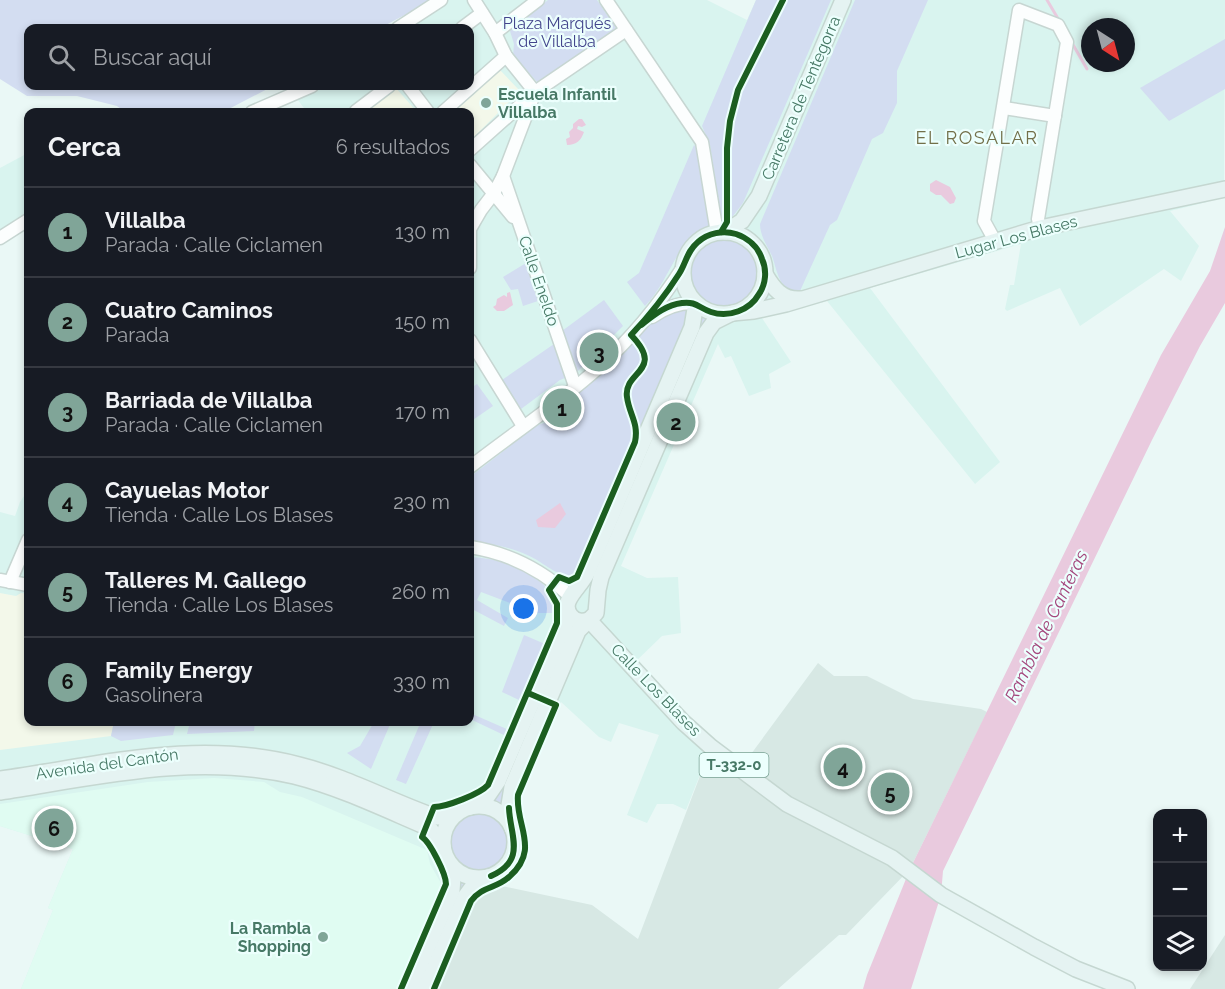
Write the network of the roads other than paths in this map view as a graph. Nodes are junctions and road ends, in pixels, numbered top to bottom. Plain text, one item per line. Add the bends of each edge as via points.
1 (441, 0) edge
2 (474, 0) edge
3 (538, 0) edge
4 (606, 0) edge
5 (843, 0) edge
6 (482, 13) junction
7 (404, 24) edge
8 (467, 24) edge
9 (626, 30) junction
10 (495, 33) junction
11 (506, 56) junction
12 (474, 84) edge
13 (302, 90) edge
14 (384, 90) edge
15 (411, 90) edge
16 (468, 90) edge
17 (535, 92) junction
18 (261, 108) edge
19 (360, 108) edge
20 (425, 108) edge
21 (448, 108) edge
22 (1004, 108) junction
23 (1054, 116) junction
24 (474, 146) edge
25 (474, 169) edge
26 (503, 176) junction
27 (1225, 189) edge
28 (495, 193) junction
29 (759, 196) junction
30 (474, 222) edge
31 (24, 223) edge
32 (520, 226) junction
33 (1040, 228) junction
34 (721, 233) junction
35 (0, 238) edge
36 (995, 242) junction
37 (756, 248) junction
38 (683, 267) junction
39 (765, 274) junction
40 (811, 297) junction
41 (696, 303) junction
42 (731, 314) junction
43 (641, 324) junction
44 (474, 346) edge
45 (575, 386) junction
46 (523, 426) junction
47 (474, 464) edge
48 (24, 547) edge
49 (474, 550) edge
50 (5, 581) edge
51 (24, 584) edge
52 (572, 594) junction
53 (598, 602) junction
54 (568, 612) junction
55 (589, 620) junction
56 (0, 779) edge
57 (0, 792) edge
58 (471, 807) junction
59 (455, 814) junction
60 (512, 828) junction
61 (446, 855) junction
62 (490, 876) junction
63 (410, 989) edge
64 (425, 989) edge
65 (1127, 989) edge

1 - 7 street
2 - 6 street
3 - 10 street
4 - 9 street
5 - 29 main road, Carretera de Tentegorra
6 - 8 street
6 - 10 street
9 - 17 street
9 - 34 street via 702,142
10 - 11 street
11 - 12 street
11 - 17 street
13 - 18 street
14 - 19 street
15 - 20 street
16 - 21 street
17 - 24 street
17 - 26 street
22 - 23 street
22 - 23 street via 1019,10 1058,25 1067,42
22 - 36 street via 984,221
23 - 33 street via 1038,219
25 - 28 street
26 - 28 street
26 - 32 street, Calle Eneldo
27 - 33 main road, Lugar Los Blases
28 - 30 street
28 - 32 street
29 - 34 main road, Carretera de Tentegorra via 742,221
29 - 37 main road, Carretera de Tentegorra via 751,224
31 - 35 street
32 - 45 street, Calle Eneldo
33 - 36 main road, Lugar Los Blases
34 - 37 main road via 742,237
34 - 38 main road via 705,237 695,245
36 - 40 main road, Lugar Los Blases
37 - 39 main road
38 - 41 main road via 686,288
38 - 43 street
39 - 40 main road, Lugar Los Blases via 784,297
39 - 42 main road via 755,300
40 - 42 main road, Lugar Los Blases
41 - 42 main road via 711,312
41 - 43 street via 670,306
41 - 52 main road via 694,322 675,368 587,573
42 - 53 main road via 714,322 706,333 602,577
43 - 45 street
44 - 46 street
45 - 46 street
46 - 47 street
48 - 50 street
49 - 52 street via 493,552 532,566
50 - 51 street
52 - 53 main road via 589,591
52 - 54 main road
53 - 55 main road via 596,613
54 - 55 main road via 574,620
54 - 58 main road via 498,781 487,797
55 - 60 main road via 578,631 512,787 508,805
55 - 65 main road, Calle Los Blases / T-332-0 via 683,722 767,790 800,812 892,858 941,894 994,925 1076,969
56 - 59 main road, Avenida del Cantón via 133,758 218,753 298,765 347,780 436,817
57 - 61 main road, Avenida del Cantón via 158,768 255,769 321,784 422,825 430,830
58 - 59 main road
58 - 60 main road via 495,810
59 - 61 main road via 445,828
60 - 62 main road via 512,857
61 - 62 main road via 458,872 480,878
61 - 63 main road via 453,877 452,891
62 - 64 main road via 467,894

